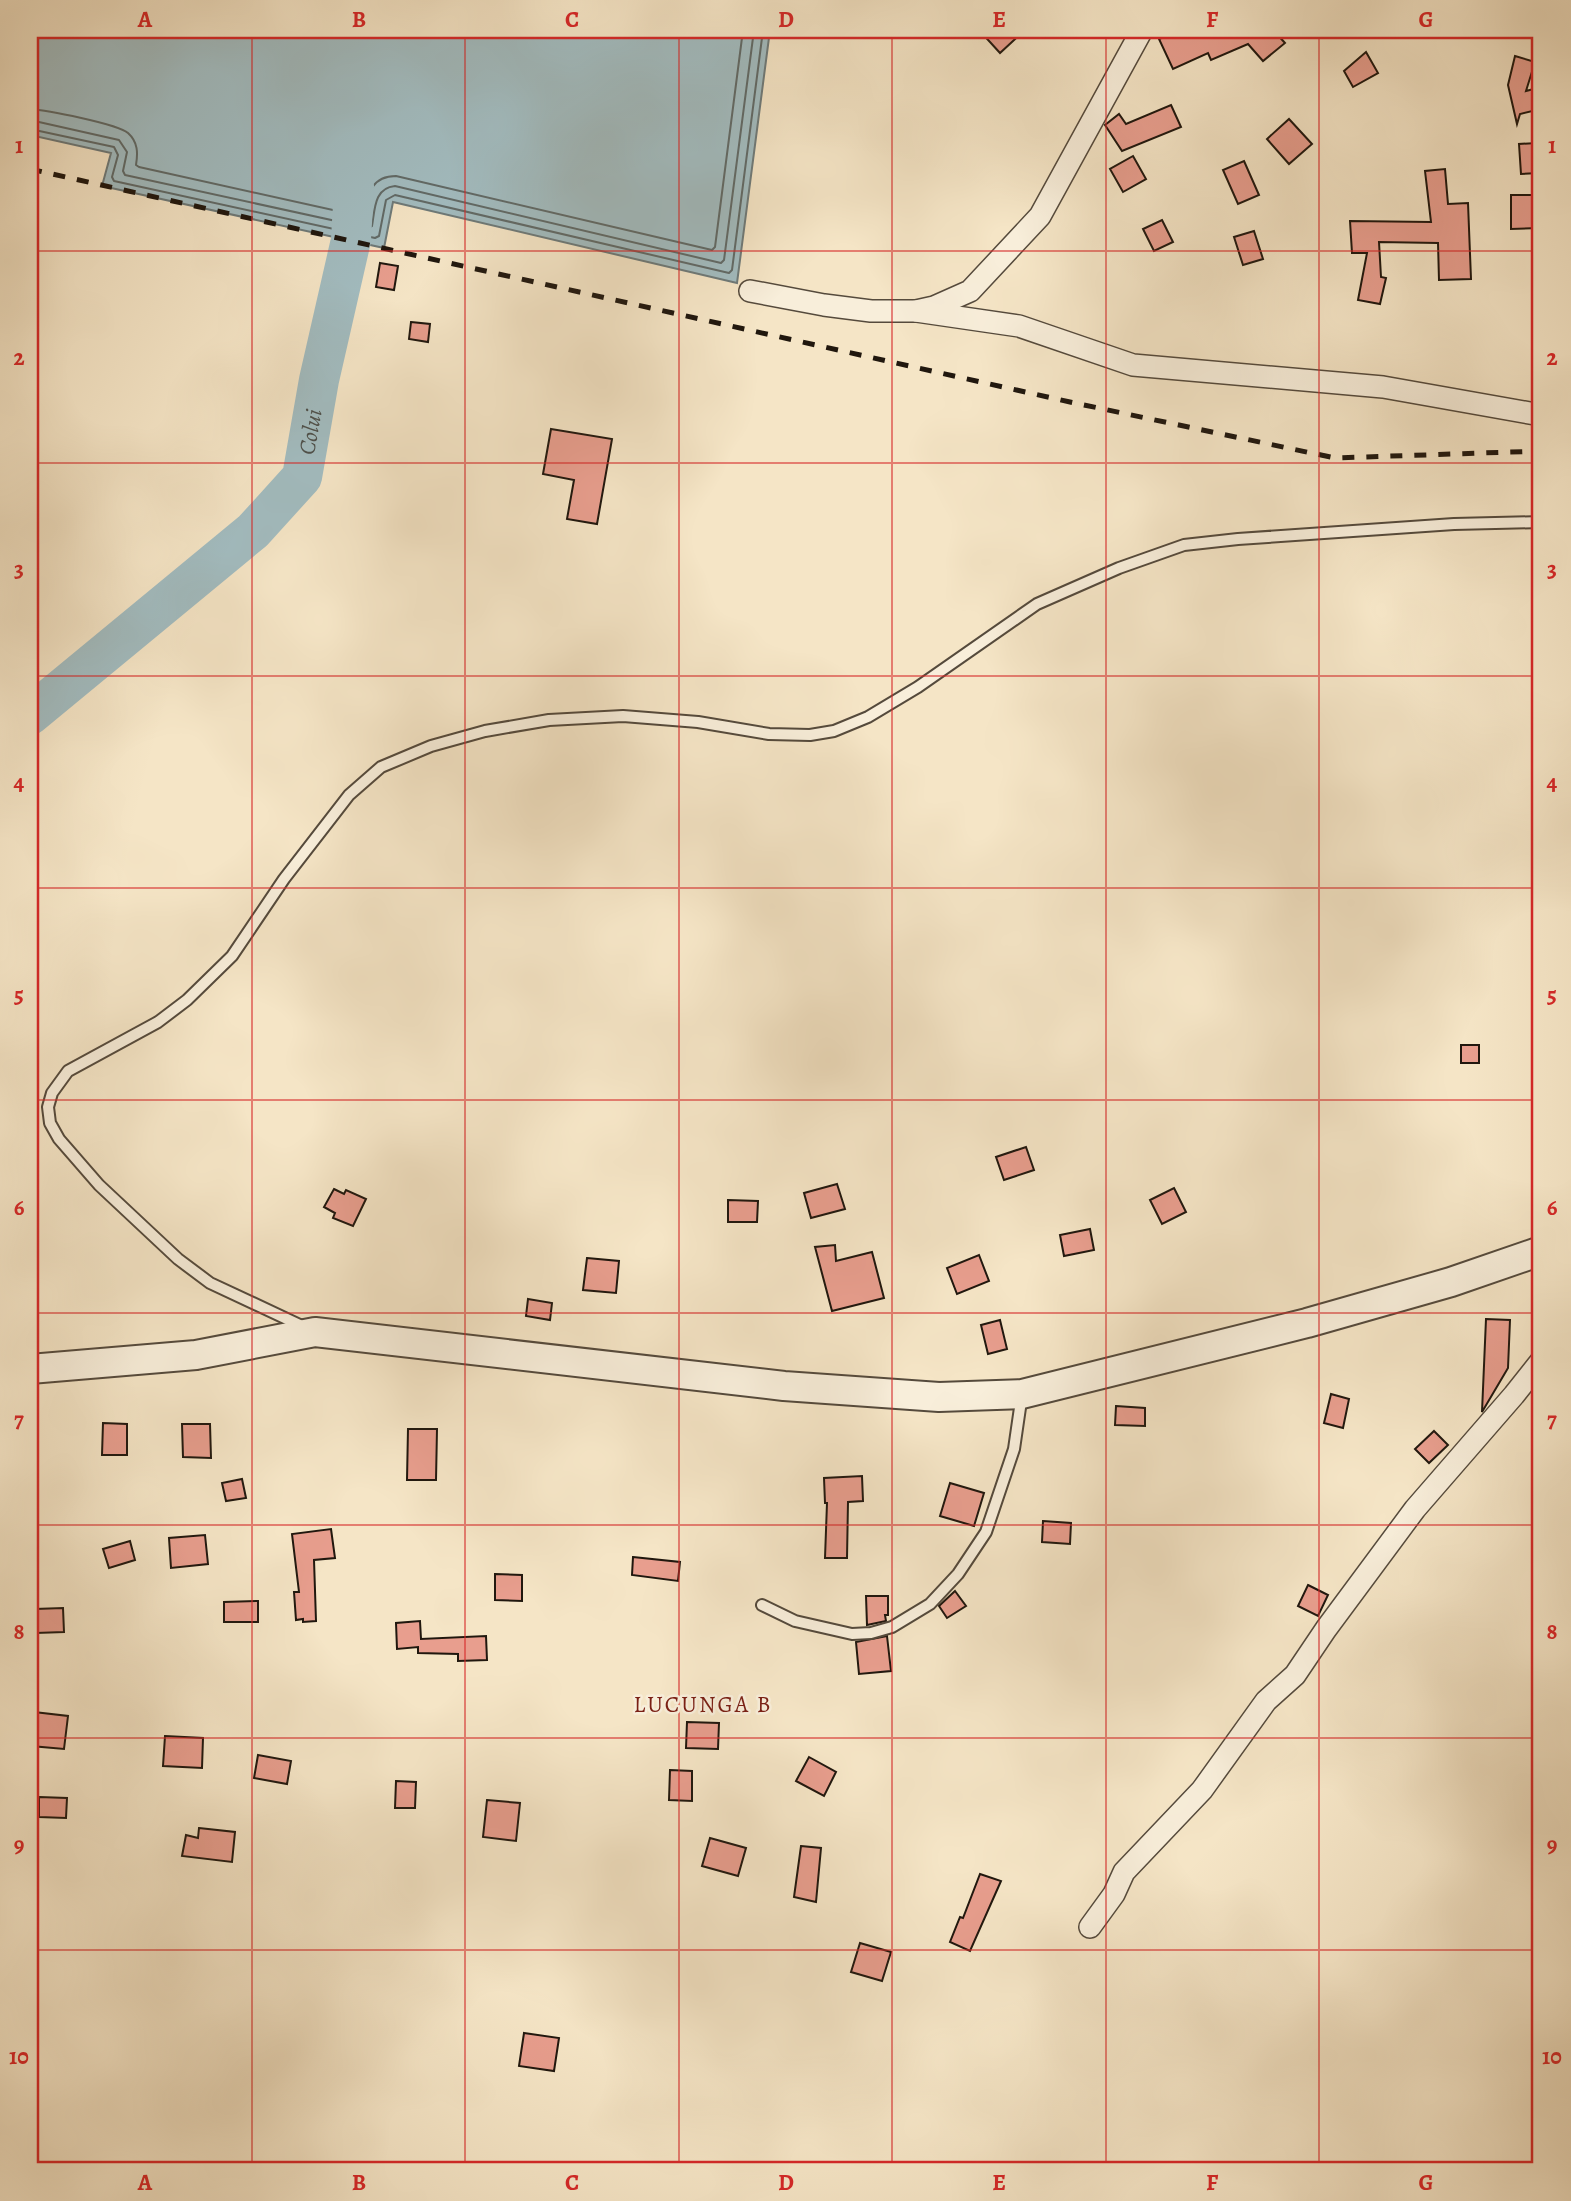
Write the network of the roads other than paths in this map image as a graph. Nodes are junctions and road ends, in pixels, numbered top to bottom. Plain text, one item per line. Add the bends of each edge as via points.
1 (1142, 30) edge
2 (750, 291) dead end
3 (916, 312) junction
4 (1541, 415) edge
5 (1541, 522) edge
6 (1541, 1251) edge
7 (316, 1332) junction
8 (1541, 1361) edge
9 (30, 1369) edge
10 (1022, 1394) junction
11 (762, 1605) dead end
12 (1090, 1927) dead end

1 - 3 street via 1040,216 970,291
2 - 3 street via 824,306
3 - 4 street via 1019,326 1133,365 1383,387
5 - 7 lane via 1454,524 1184,545 1037,604 918,687 834,731 810,736 769,734 623,716 549,720 430,746 381,767 349,795 284,878 232,956 158,1022 68,1071 48,1107 59,1139 99,1185 178,1259 210,1283
6 - 10 street via 1307,1323
7 - 9 street via 197,1355
7 - 10 street via 784,1386 939,1397
8 - 12 street via 1415,1509 1296,1675 1266,1701 1202,1790 1124,1872
10 - 11 lane via 1014,1449 986,1532 958,1574 930,1604 892,1628 852,1634 795,1621

